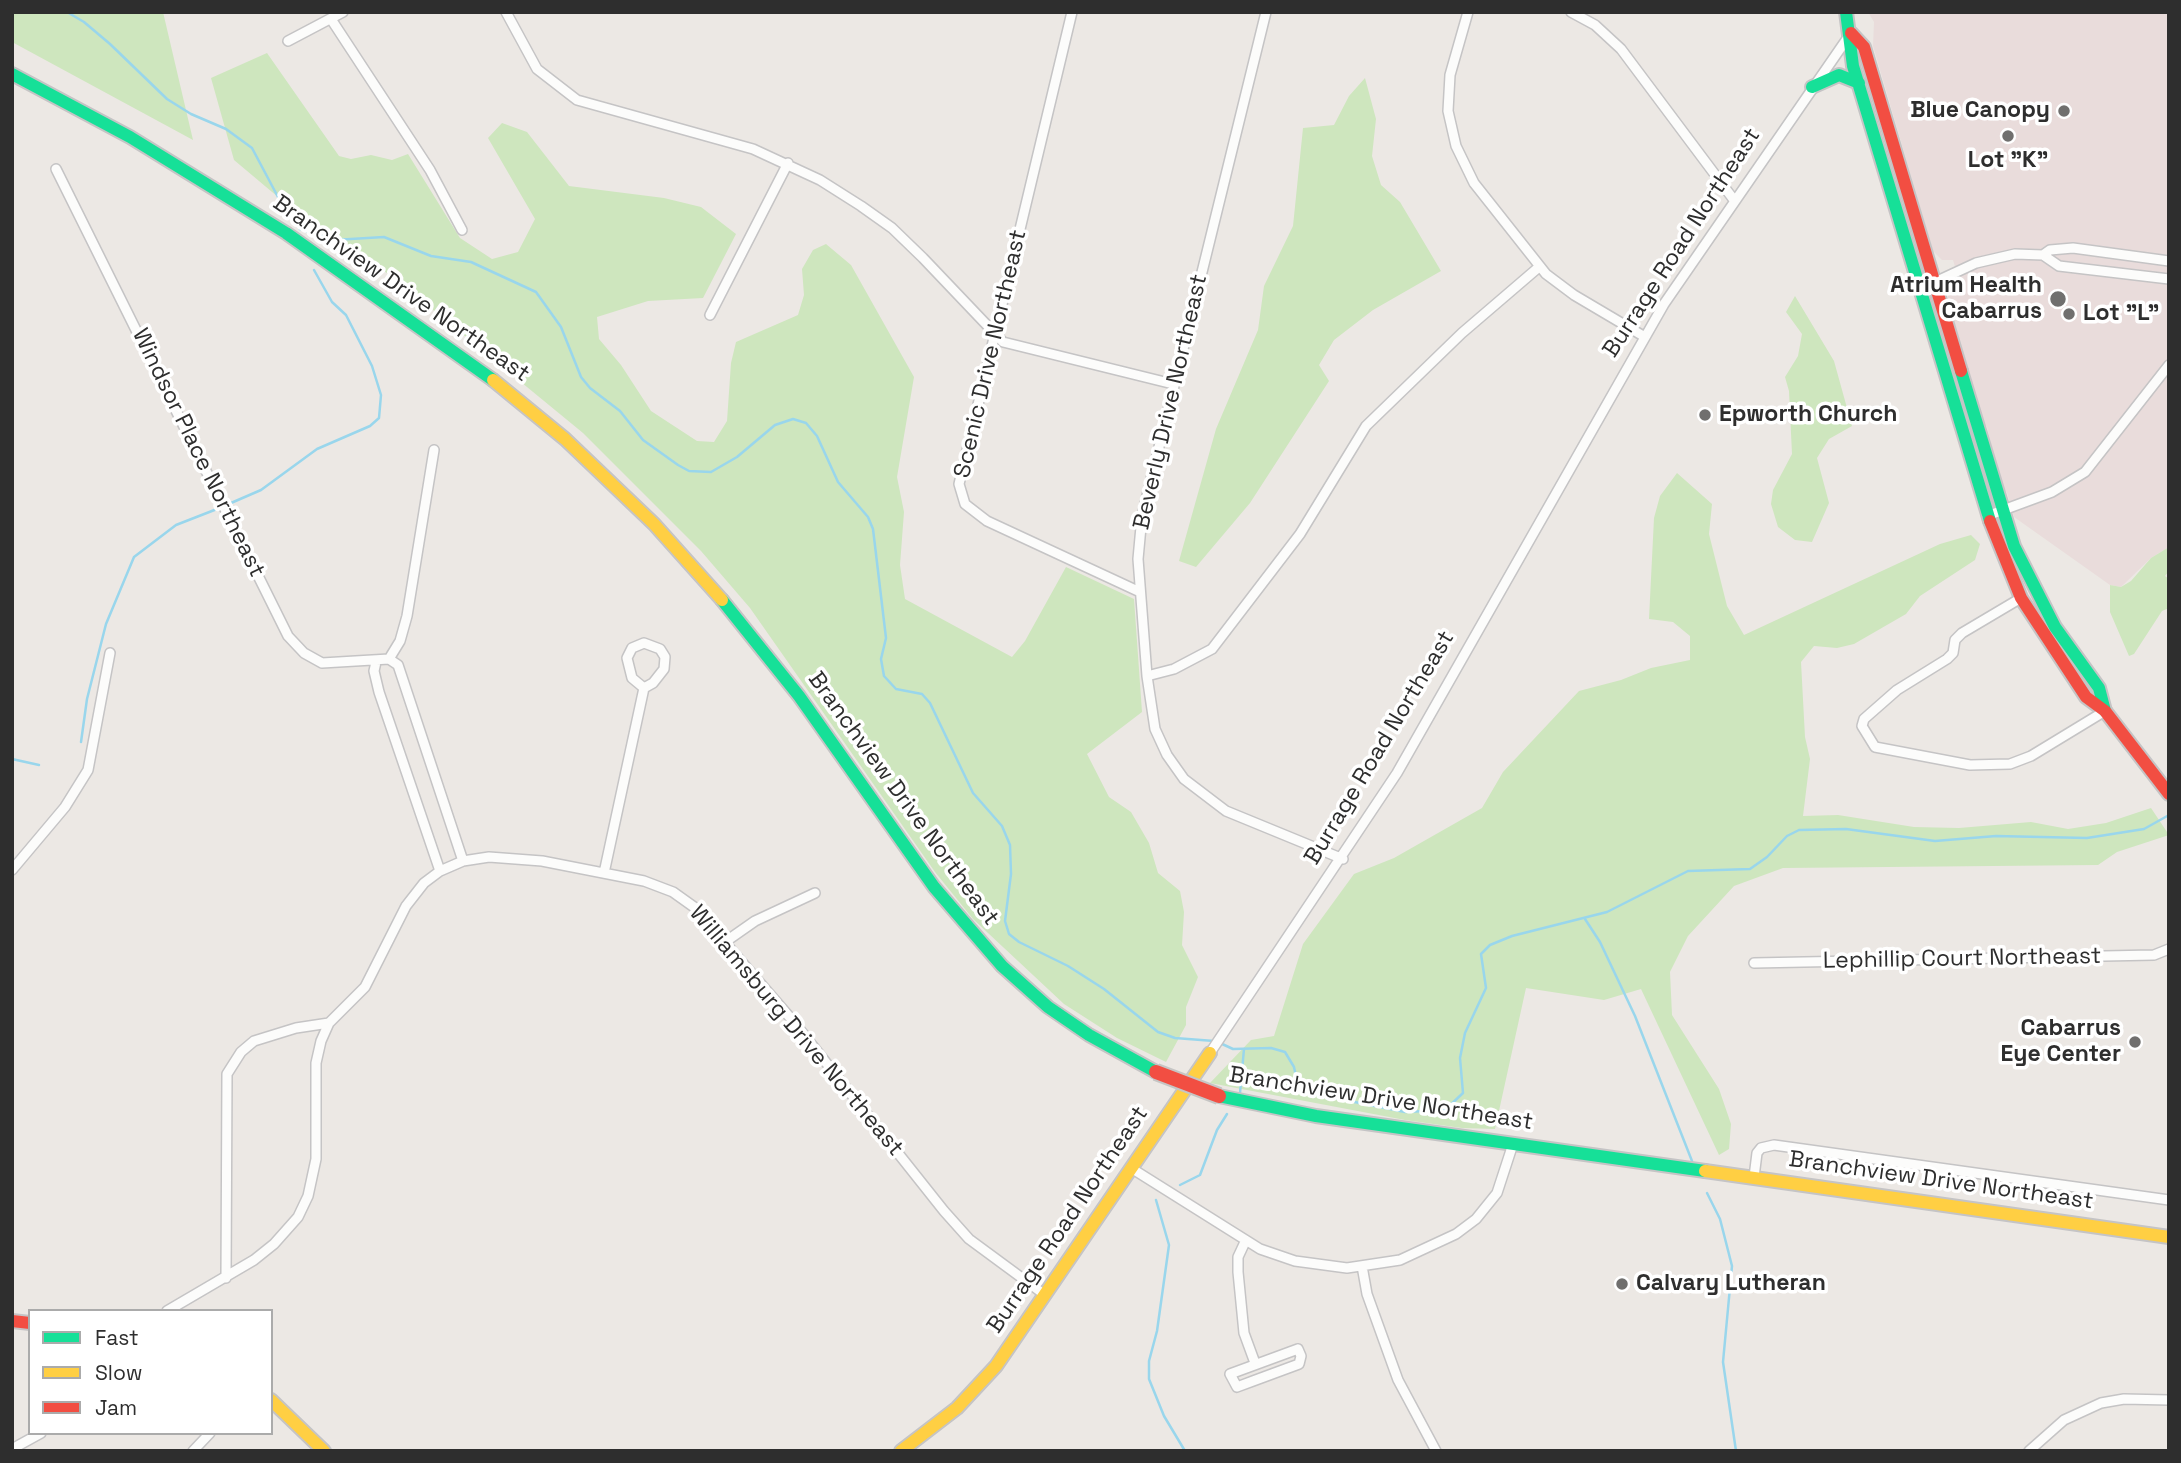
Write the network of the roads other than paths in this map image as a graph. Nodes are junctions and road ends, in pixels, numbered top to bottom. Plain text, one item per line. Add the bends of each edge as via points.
1 (343, 12) edge
2 (506, 12) edge
3 (1072, 12) edge
4 (1266, 12) edge
5 (1468, 12) edge
6 (1571, 12) edge
7 (1846, 12) edge
8 (331, 19) junction
9 (1851, 33) junction
10 (288, 41) dead end
11 (12, 74) edge
12 (1858, 83) junction
13 (1812, 87) junction
14 (788, 163) junction
15 (56, 169) dead end
16 (1734, 200) junction
17 (462, 230) dead end
18 (2043, 255) junction
19 (2169, 261) edge
20 (1539, 267) junction
21 (2169, 279) edge
22 (1935, 282) junction
23 (1921, 295) junction
24 (710, 315) dead end
25 (994, 335) junction
26 (1645, 337) junction
27 (2169, 365) edge
28 (1173, 384) junction
29 (434, 450) dead end
30 (2001, 511) junction
31 (1987, 516) junction
32 (1140, 592) junction
33 (2021, 598) junction
34 (110, 653) dead end
35 (389, 659) junction
36 (376, 662) junction
37 (1147, 676) junction
38 (644, 688) junction
39 (2105, 711) junction
40 (2169, 794) edge
41 (1343, 859) junction
42 (463, 861) junction
43 (12, 870) edge
44 (440, 871) junction
45 (604, 873) junction
46 (815, 892) dead end
47 (725, 942) junction
48 (2169, 949) edge
49 (1754, 963) dead end
50 (329, 1023) junction
51 (1210, 1053) joint
52 (1513, 1144) junction
53 (1132, 1168) junction
54 (1754, 1177) junction
55 (2169, 1200) edge
56 (2169, 1237) edge
57 (1245, 1241) junction
58 (1362, 1266) junction
59 (226, 1278) junction
60 (1045, 1295) junction
61 (171, 1309) edge
62 (1255, 1363) junction
63 (2169, 1400) edge
64 (273, 1402) edge
65 (38, 1435) edge
66 (207, 1435) edge
67 (12, 1450) edge
68 (193, 1451) edge
69 (324, 1451) edge
70 (901, 1451) edge
71 (1436, 1451) edge
72 (2029, 1451) edge

1 - 8 street
2 - 14 street via 537,69 577,100
3 - 25 street, Scenic Drive Northeast
4 - 28 street, Beverly Drive Northeast
5 - 20 street via 1448,89 1451,134 1474,183
6 - 16 street via 1595,25 1621,49
7 - 9 main road
8 - 10 street
8 - 17 street via 430,170
9 - 12 main road
9 - 13 street, Burrage Road Northeast
9 - 22 main road via 1864,47
11 - 52 main road, Branchview Drive Northeast, bridge via 130,137 286,233 440,340 565,439 654,524 738,618 934,887 1002,966 1048,1007 1156,1072 1219,1096 1316,1116
12 - 13 main road via 1839,75
12 - 23 main road
13 - 16 street, Burrage Road Northeast
14 - 24 street
14 - 25 street via 892,228
15 - 36 street, Windsor Place Northeast via 288,636 322,663
16 - 26 street, Burrage Road Northeast
18 - 19 street via 2073,248
18 - 21 street via 2059,266
18 - 22 street via 1998,257
20 - 26 street via 1574,295
20 - 37 street via 1366,426 1300,534 1212,649 1174,669
22 - 23 street
22 - 30 main road
23 - 31 main road
25 - 28 street via 1010,345
25 - 32 street, Scenic Drive Northeast via 960,478 965,504 987,521
26 - 41 street, Burrage Road Northeast via 1404,761
27 - 30 street via 2085,472 2059,489
28 - 32 street, Beverly Drive Northeast via 1139,533
29 - 35 street via 407,616
30 - 31 street
30 - 39 main road via 2034,590 2099,688
31 - 33 main road
32 - 37 street, Beverly Drive Northeast
33 - 39 main road via 2086,696
33 - 39 street via 1962,633 1947,659 1897,690 1864,719 1862,726 1875,747 1970,765 2010,764
34 - 43 street via 88,771 65,807
35 - 36 street, Windsor Place Northeast via 381,657
35 - 42 street via 398,665
36 - 44 street via 379,692
37 - 41 street, Beverly Drive Northeast via 1155,729 1184,779 1226,811
38 - 38 street via 664,669 665,657 653,644 644,643 632,648 627,658 632,678
38 - 45 street
39 - 40 main road
41 - 51 street, Burrage Road Northeast
42 - 44 street, Williamsburg Drive Northeast
42 - 45 street, Williamsburg Drive Northeast via 506,857
44 - 50 street, Williamsburg Drive Northeast via 414,893 365,986
45 - 47 street, Williamsburg Drive Northeast via 673,892 694,906
46 - 47 street via 755,921
47 - 60 street, Williamsburg Drive Northeast via 969,1239
48 - 49 street, Lephillip Court Northeast via 2154,955
50 - 59 street, Williamsburg Drive Northeast via 316,1063 316,1159 308,1196 298,1217 274,1244
50 - 59 street via 254,1041 227,1074
51 - 53 main road, Burrage Road Northeast
52 - 54 main road, Branchview Drive Northeast
52 - 58 street via 1497,1194 1476,1219 1421,1252
53 - 57 street
53 - 60 main road, Burrage Road Northeast
54 - 55 street via 1757,1153 1774,1145
54 - 56 main road, Branchview Drive Northeast
57 - 58 street via 1295,1262
57 - 62 street via 1238,1272 1244,1333
58 - 71 street via 1367,1294 1398,1380
59 - 61 street, Williamsburg Drive Northeast
60 - 70 main road, Burrage Road Northeast via 975,1390
62 - 62 street via 1230,1374 1237,1387 1299,1364 1301,1356 1298,1349
63 - 72 street via 2101,1403 2064,1420
64 - 69 main road
65 - 67 street
66 - 68 street

